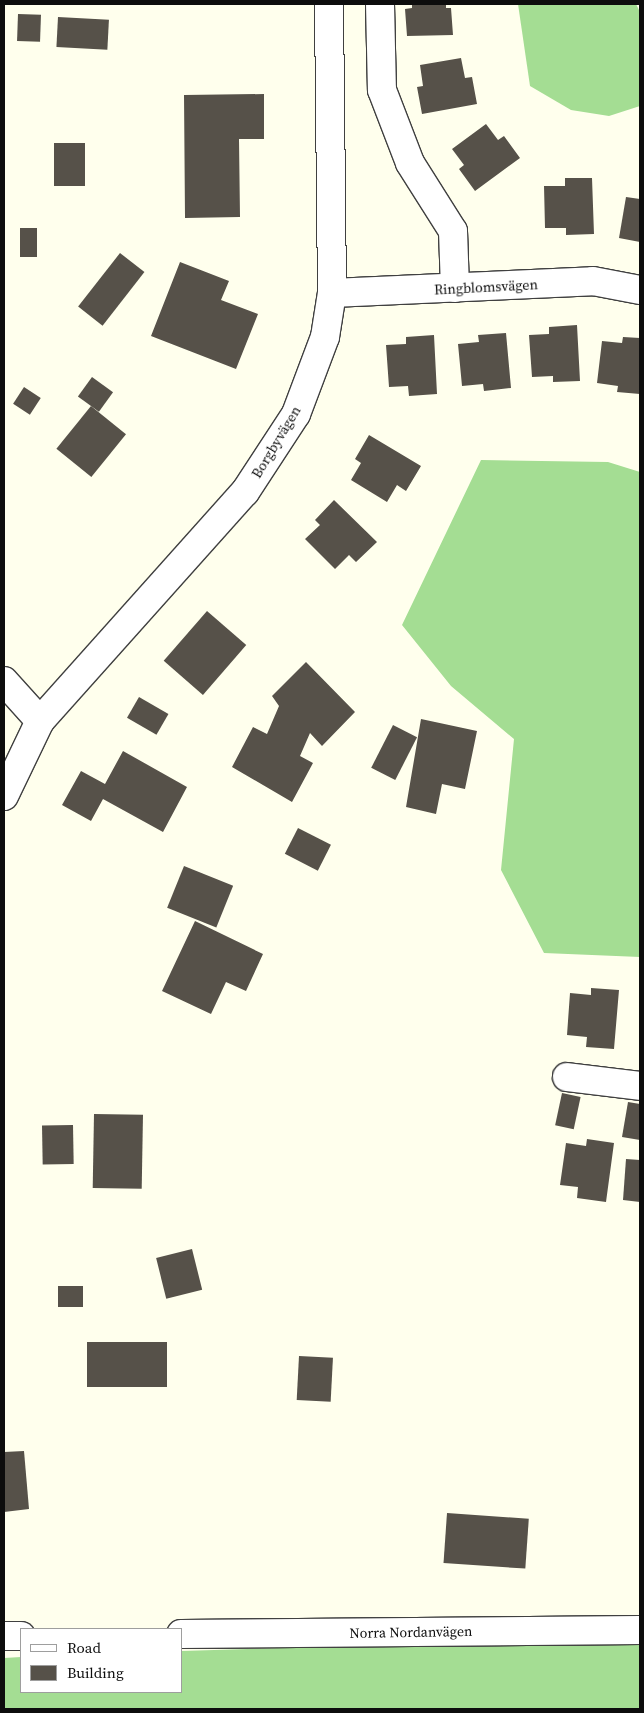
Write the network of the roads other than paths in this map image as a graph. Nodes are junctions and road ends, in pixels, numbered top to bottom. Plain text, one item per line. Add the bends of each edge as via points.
1 (329, 4) edge
2 (380, 4) edge
3 (455, 288) junction
4 (640, 290) edge
5 (332, 294) junction
6 (4, 681) edge
7 (40, 721) junction
8 (4, 796) edge
9 (566, 1077) dead end
10 (640, 1086) edge
11 (640, 1630) edge
12 (182, 1634) edge
13 (4, 1636) edge
14 (20, 1636) edge

1 - 5 street, Borgbyvägen
2 - 3 street via 382,90 410,163 453,231
3 - 4 street, Ringblomsvägen via 593,282
3 - 5 street, Ringblomsvägen
5 - 7 street, Borgbyvägen via 325,337 296,414 245,492
6 - 7 street
7 - 8 street, Borgbyvägen
9 - 10 street
11 - 12 street, Norra Nordanvägen
13 - 14 street

